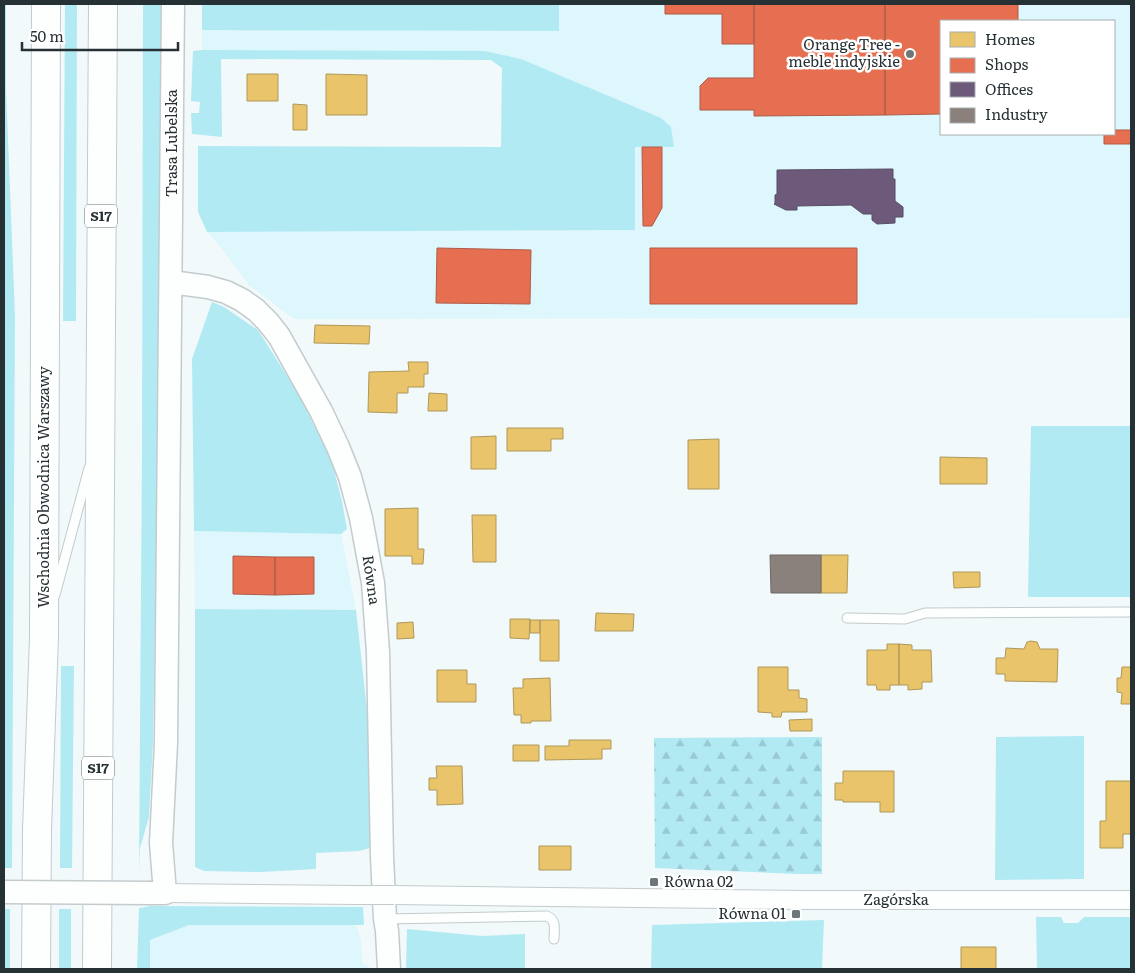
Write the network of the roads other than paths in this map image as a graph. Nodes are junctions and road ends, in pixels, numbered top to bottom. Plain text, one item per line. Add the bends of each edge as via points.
1 (46, 4) edge
2 (103, 4) edge
3 (173, 4) edge
4 (170, 282) junction
5 (100, 428) junction
6 (1131, 612) edge
7 (847, 618) dead end
8 (44, 637) junction
9 (4, 892) edge
10 (159, 893) junction
11 (1131, 900) edge
12 (385, 919) junction
13 (554, 939) dead end
14 (36, 969) edge
15 (96, 969) edge
16 (389, 969) edge

1 - 8 highway, Wschodnia Obwodnica Warszawy
2 - 5 highway, S17
3 - 4 street, Trasa Lubelska
4 - 10 street, Trasa Lubelska via 166,743
4 - 12 street, Równa via 226,292 242,300 268,322 321,411 350,476 373,583 378,652
5 - 8 lane
5 - 15 highway, S17
6 - 7 lane via 925,612 905,619
8 - 14 highway, Wschodnia Obwodnica Warszawy
9 - 10 street, bridge
10 - 11 street, Zagórska, bridge
12 - 13 lane via 547,916 554,921
12 - 16 street, Równa

